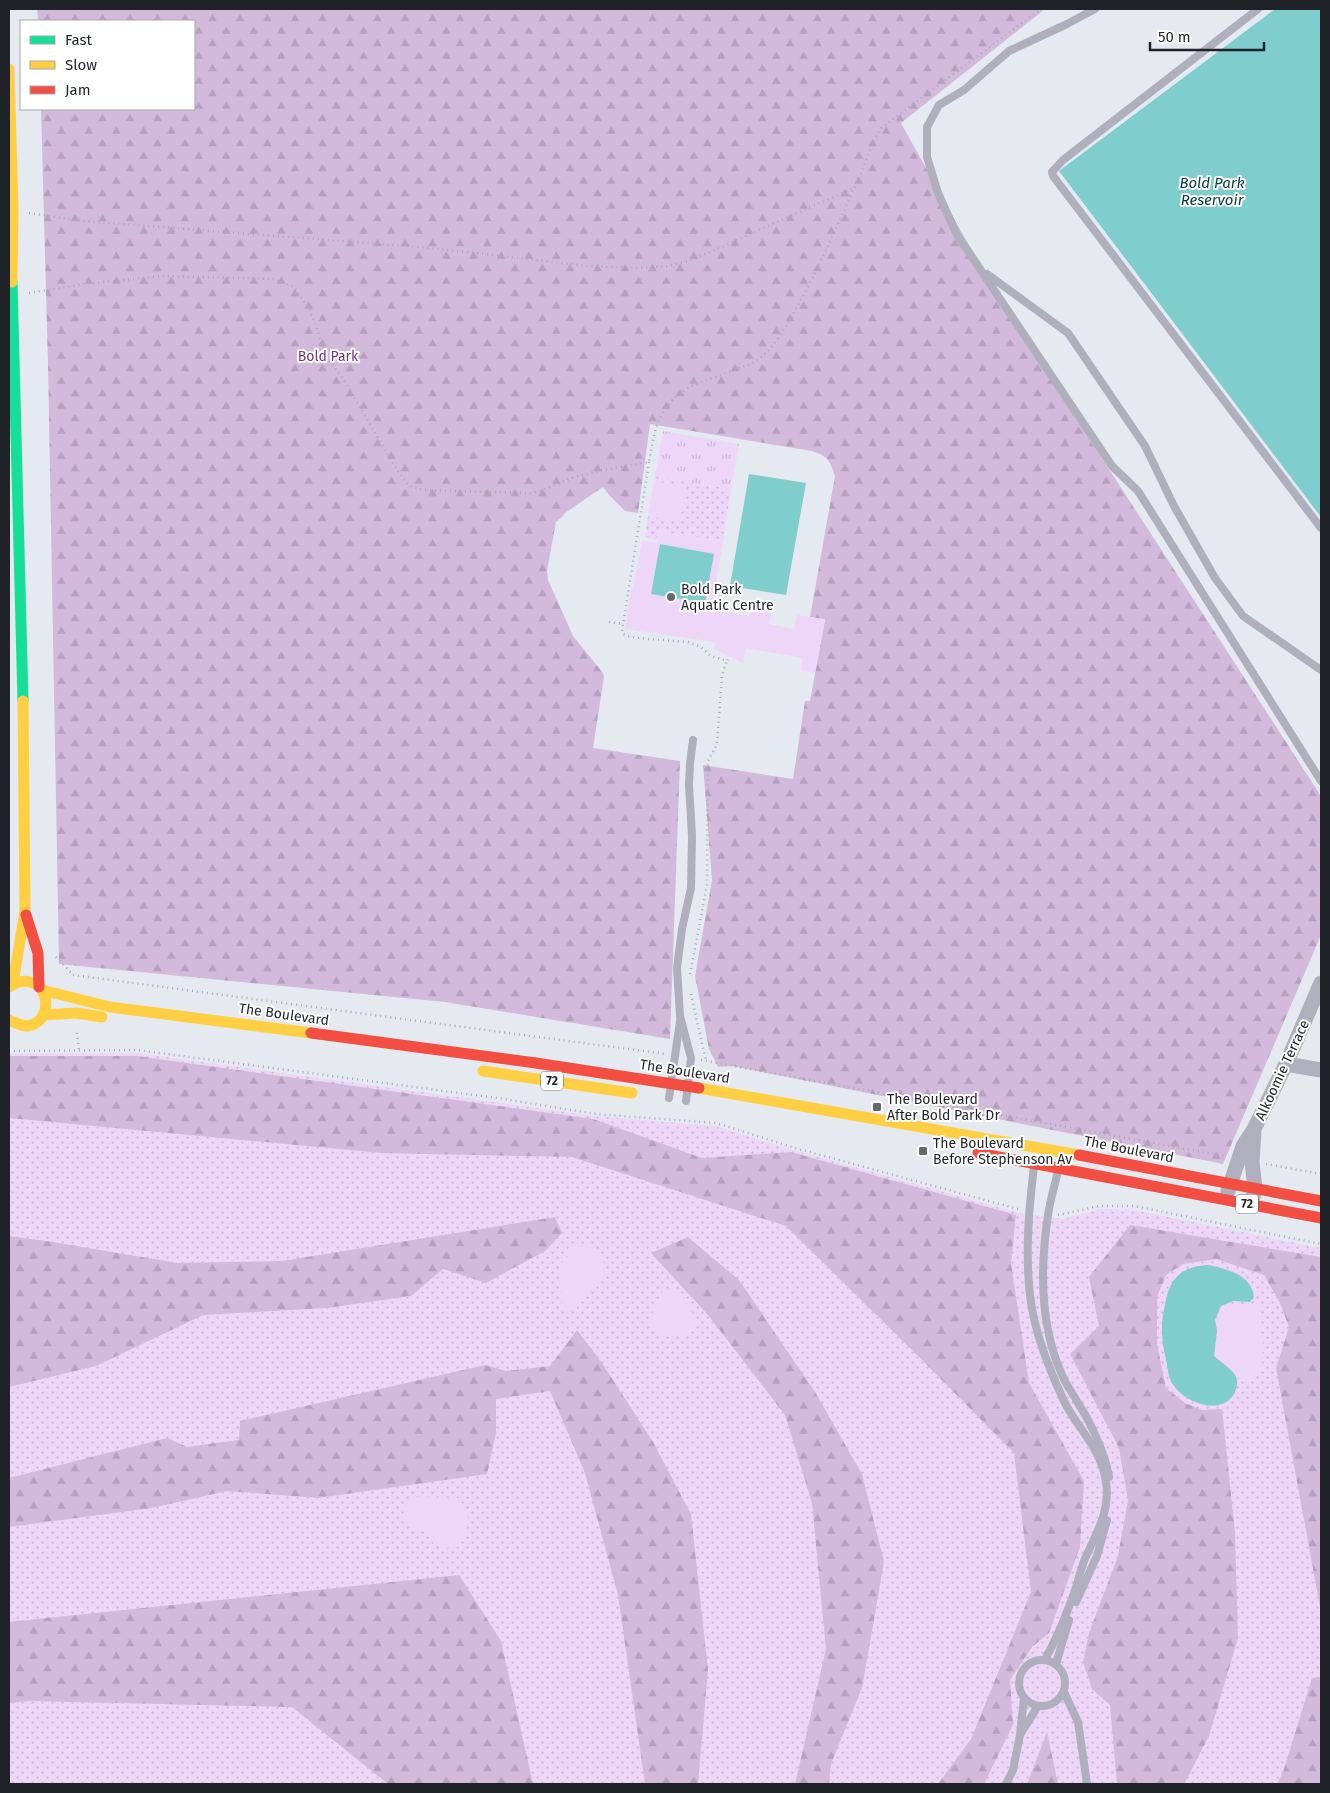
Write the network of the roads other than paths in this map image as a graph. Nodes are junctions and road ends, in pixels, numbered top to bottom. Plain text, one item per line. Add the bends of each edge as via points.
1 (1095, 9) edge
2 (1258, 9) edge
3 (9, 69) edge
4 (981, 270) junction
5 (1321, 528) edge
6 (1317, 665) edge
7 (1321, 670) edge
8 (693, 740) dead end
9 (1321, 781) edge
10 (25, 911) junction
11 (1321, 984) edge
12 (11, 985) edge
13 (40, 988) junction
14 (43, 1014) junction
15 (680, 1016) junction
16 (9, 1021) edge
17 (160, 1025) dead end
18 (1286, 1064) junction
19 (472, 1070) dead end
20 (1321, 1070) edge
21 (672, 1083) junction
22 (689, 1086) junction
23 (639, 1094) dead end
24 (664, 1097) joint
25 (691, 1102) joint
26 (1254, 1129) junction
27 (1038, 1148) junction
28 (968, 1151) dead end
29 (1063, 1152) junction
30 (1034, 1163) junction
31 (1059, 1168) junction
32 (1230, 1184) junction
33 (1255, 1188) junction
34 (1226, 1200) junction
35 (1321, 1201) edge
36 (1251, 1205) junction
37 (1321, 1218) edge
38 (1045, 1660) junction
39 (1056, 1664) junction
40 (1064, 1692) junction
41 (1024, 1698) junction
42 (1038, 1706) junction
43 (1020, 1735) junction
44 (1006, 1784) edge
45 (1087, 1784) edge

1 - 4 lane via 1009,51 964,90 939,105 927,127 927,156 938,193 956,233
2 - 5 lane via 1062,160 1052,172
3 - 10 main road
4 - 6 lane via 1068,333 1144,446 1215,578 1243,616
4 - 9 lane via 1112,466 1138,491
6 - 7 lane
8 - 15 lane via 689,784 691,888 677,968
10 - 12 main road
10 - 13 main road via 38,953
11 - 18 street, Alkoomie Terrace
12 - 13 main road, The Boulevard / 72 via 30,981
13 - 14 main road via 46,1000
13 - 21 main road, The Boulevard / 72 via 110,1007
14 - 16 main road via 31,1025 22,1026
14 - 17 main road via 76,1013
15 - 21 lane
15 - 22 lane via 691,1058
18 - 20 street
18 - 26 street, Alkoomie Terrace
19 - 23 main road, 72
21 - 22 main road, The Boulevard / 72
21 - 24 lane
22 - 25 lane
22 - 27 main road, The Boulevard / 72
24 - 25 main road
26 - 32 street, Alkoomie Terrace via 1243,1146
26 - 33 street, Alkoomie Terrace via 1252,1162
27 - 29 main road, The Boulevard / 72
27 - 30 lane
28 - 30 main road, 72
29 - 31 lane
29 - 32 main road, The Boulevard / 72
30 - 31 main road, 72
30 - 38 lane via 1029,1212 1030,1295 1036,1327 1064,1402 1099,1457 1106,1483 1107,1507 1057,1638
31 - 34 main road, 72
31 - 39 lane via 1048,1215 1044,1263 1046,1317 1055,1360 1086,1416 1107,1464 1111,1504 1097,1556 1077,1599
32 - 33 main road, The Boulevard / 72
32 - 34 street, Alkoomie Terrace
33 - 35 main road, The Boulevard / 72
33 - 36 street, Alkoomie Terrace
34 - 36 main road, 72
36 - 37 main road, 72
38 - 39 lane
38 - 41 lane via 1030,1663 1020,1676 1020,1691
39 - 40 lane via 1065,1676
40 - 42 lane via 1054,1704
40 - 45 lane via 1078,1722
41 - 42 lane
41 - 43 lane
42 - 43 lane
43 - 44 lane via 1014,1770

